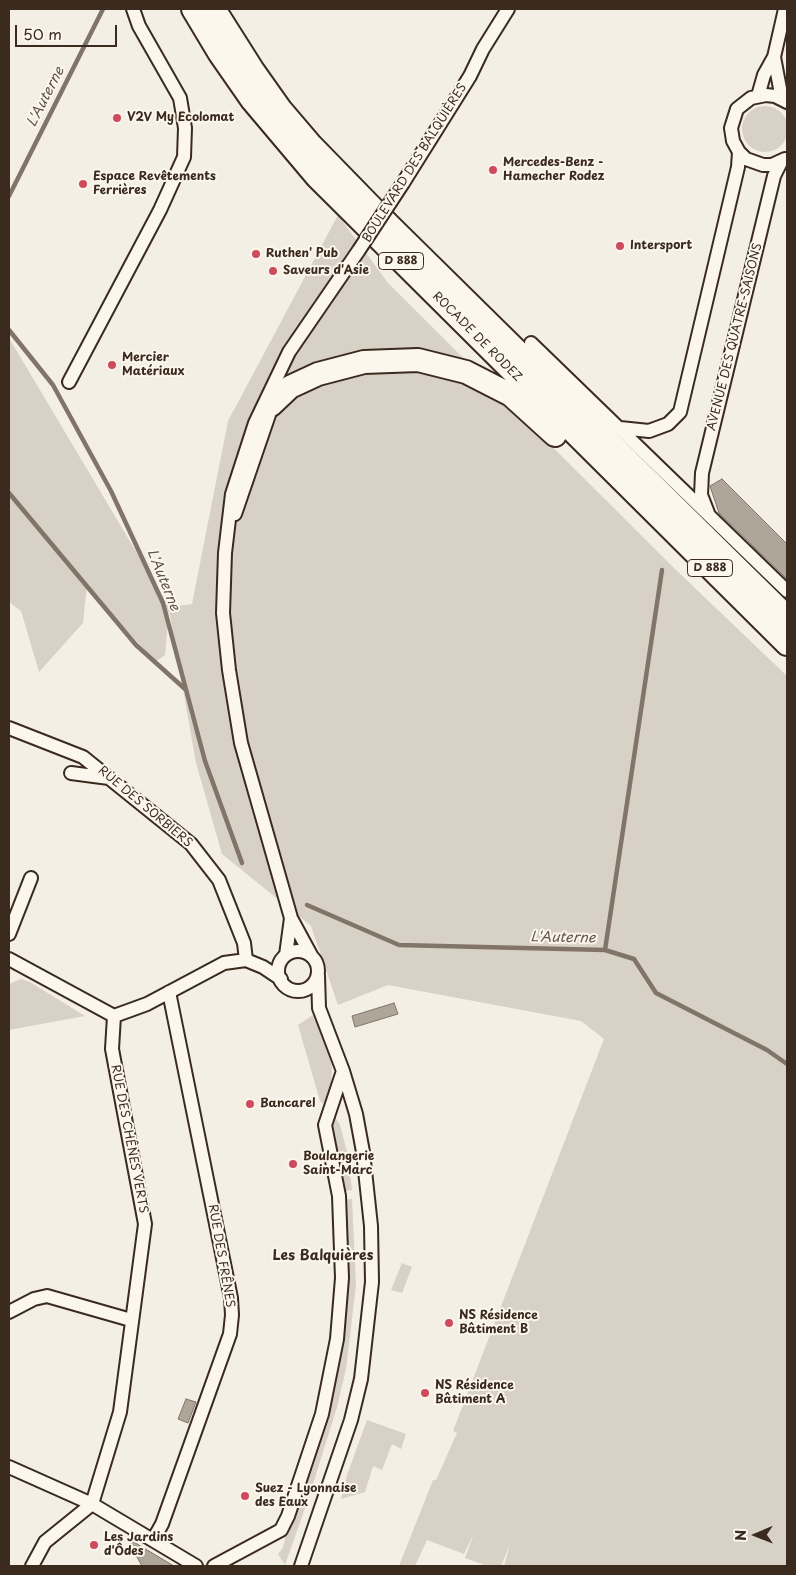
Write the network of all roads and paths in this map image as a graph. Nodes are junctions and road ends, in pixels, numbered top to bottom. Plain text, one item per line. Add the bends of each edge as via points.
1 (133, 9) edge
2 (193, 9) edge
3 (214, 9) edge
4 (508, 9) edge
5 (518, 9) edge
6 (784, 9) edge
7 (774, 57) junction
8 (470, 76) junction
9 (758, 96) junction
10 (785, 101) edge
11 (739, 152) junction
12 (784, 160) edge
13 (388, 224) junction
14 (359, 250) junction
15 (531, 343) joint
16 (68, 382) dead end
17 (271, 406) junction
18 (620, 428) junction
19 (634, 493) junction
20 (708, 513) junction
21 (225, 553) junction
22 (787, 591) edge
23 (787, 617) edge
24 (787, 644) edge
25 (9, 728) edge
26 (72, 773) dead end
27 (110, 778) junction
28 (31, 878) dead end
29 (291, 918) junction
30 (9, 934) edge
31 (311, 955) junction
32 (284, 958) junction
33 (9, 959) edge
34 (246, 960) junction
35 (263, 967) junction
36 (318, 975) junction
37 (281, 979) junction
38 (297, 990) junction
39 (170, 992) junction
40 (319, 1008) junction
41 (114, 1016) junction
42 (343, 1071) junction
43 (9, 1312) edge
44 (131, 1320) junction
45 (9, 1466) edge
46 (92, 1504) junction
47 (153, 1540) junction
48 (32, 1566) edge
49 (196, 1566) edge
50 (214, 1566) edge
51 (301, 1566) edge

1 - 16 street via 139,26 180,98 185,128 184,157 160,210
2 - 19 highway, ROCADE DE RODEZ / D 888 via 252,100 317,178
3 - 13 highway, ROCADE DE RODEZ / D 888 via 281,110
4 - 8 street, BOULEVARD DES BALQUIÈRES
5 - 8 street, BOULEVARD DES BALQUIÈRES
6 - 7 street
7 - 9 street
7 - 10 street
8 - 14 street, BOULEVARD DES BALQUIÈRES, bridge
9 - 10 street via 775,96
9 - 11 street via 744,102 733,118 733,141
11 - 12 street via 746,159 763,165
11 - 18 street via 680,412 668,424 649,431
12 - 20 street, AVENUE DES QUATRE-SAISONS via 774,176 702,473 701,495
13 - 15 highway
13 - 23 highway, ROCADE DE RODEZ / D 888
14 - 17 street, BOULEVARD DES BALQUIÈRES via 296,354
14 - 21 street, BOULEVARD DES BALQUIÈRES via 289,352 255,423 232,494
15 - 18 street, AVENUE DES QUATRE-SAISONS
17 - 19 highway via 290,387 318,374 364,362 418,360 466,372 511,395 606,480
17 - 21 street, BOULEVARD DES BALQUIÈRES via 243,486
18 - 20 street, AVENUE DES QUATRE-SAISONS
19 - 24 highway, ROCADE DE RODEZ / D 888
20 - 22 street, AVENUE DES QUATRE-SAISONS
21 - 29 street, BOULEVARD DES BALQUIÈRES via 223,613 241,743
25 - 27 street, RUE DES SORBIERS via 84,756
26 - 27 street
27 - 34 street, RUE DES SORBIERS via 191,844 219,880 244,943
28 - 30 street
29 - 31 street, BOULEVARD DES BALQUIÈRES
29 - 32 street, BOULEVARD DES BALQUIÈRES
31 - 32 street via 298,951
31 - 36 street via 317,964
32 - 35 street
32 - 37 street via 279,969
33 - 41 street
34 - 35 street
34 - 39 street via 224,963
35 - 37 street
36 - 38 street via 308,988
36 - 40 street
37 - 38 street via 288,987
38 - 40 street
39 - 41 street
39 - 47 street, RUE DES FRÊNES via 232,1316 226,1343 162,1524
40 - 42 street
41 - 44 street, RUE DES CHÊNES VERTS via 112,1049 145,1224
42 - 50 street via 325,1125 339,1196 342,1278 337,1339 322,1414 281,1530
42 - 51 street via 363,1152 372,1226 372,1282 361,1379 351,1420
43 - 44 street via 47,1296
44 - 46 street, RUE DES CHÊNES VERTS via 120,1412
45 - 46 street
46 - 47 street
46 - 48 street via 45,1542
47 - 49 street

